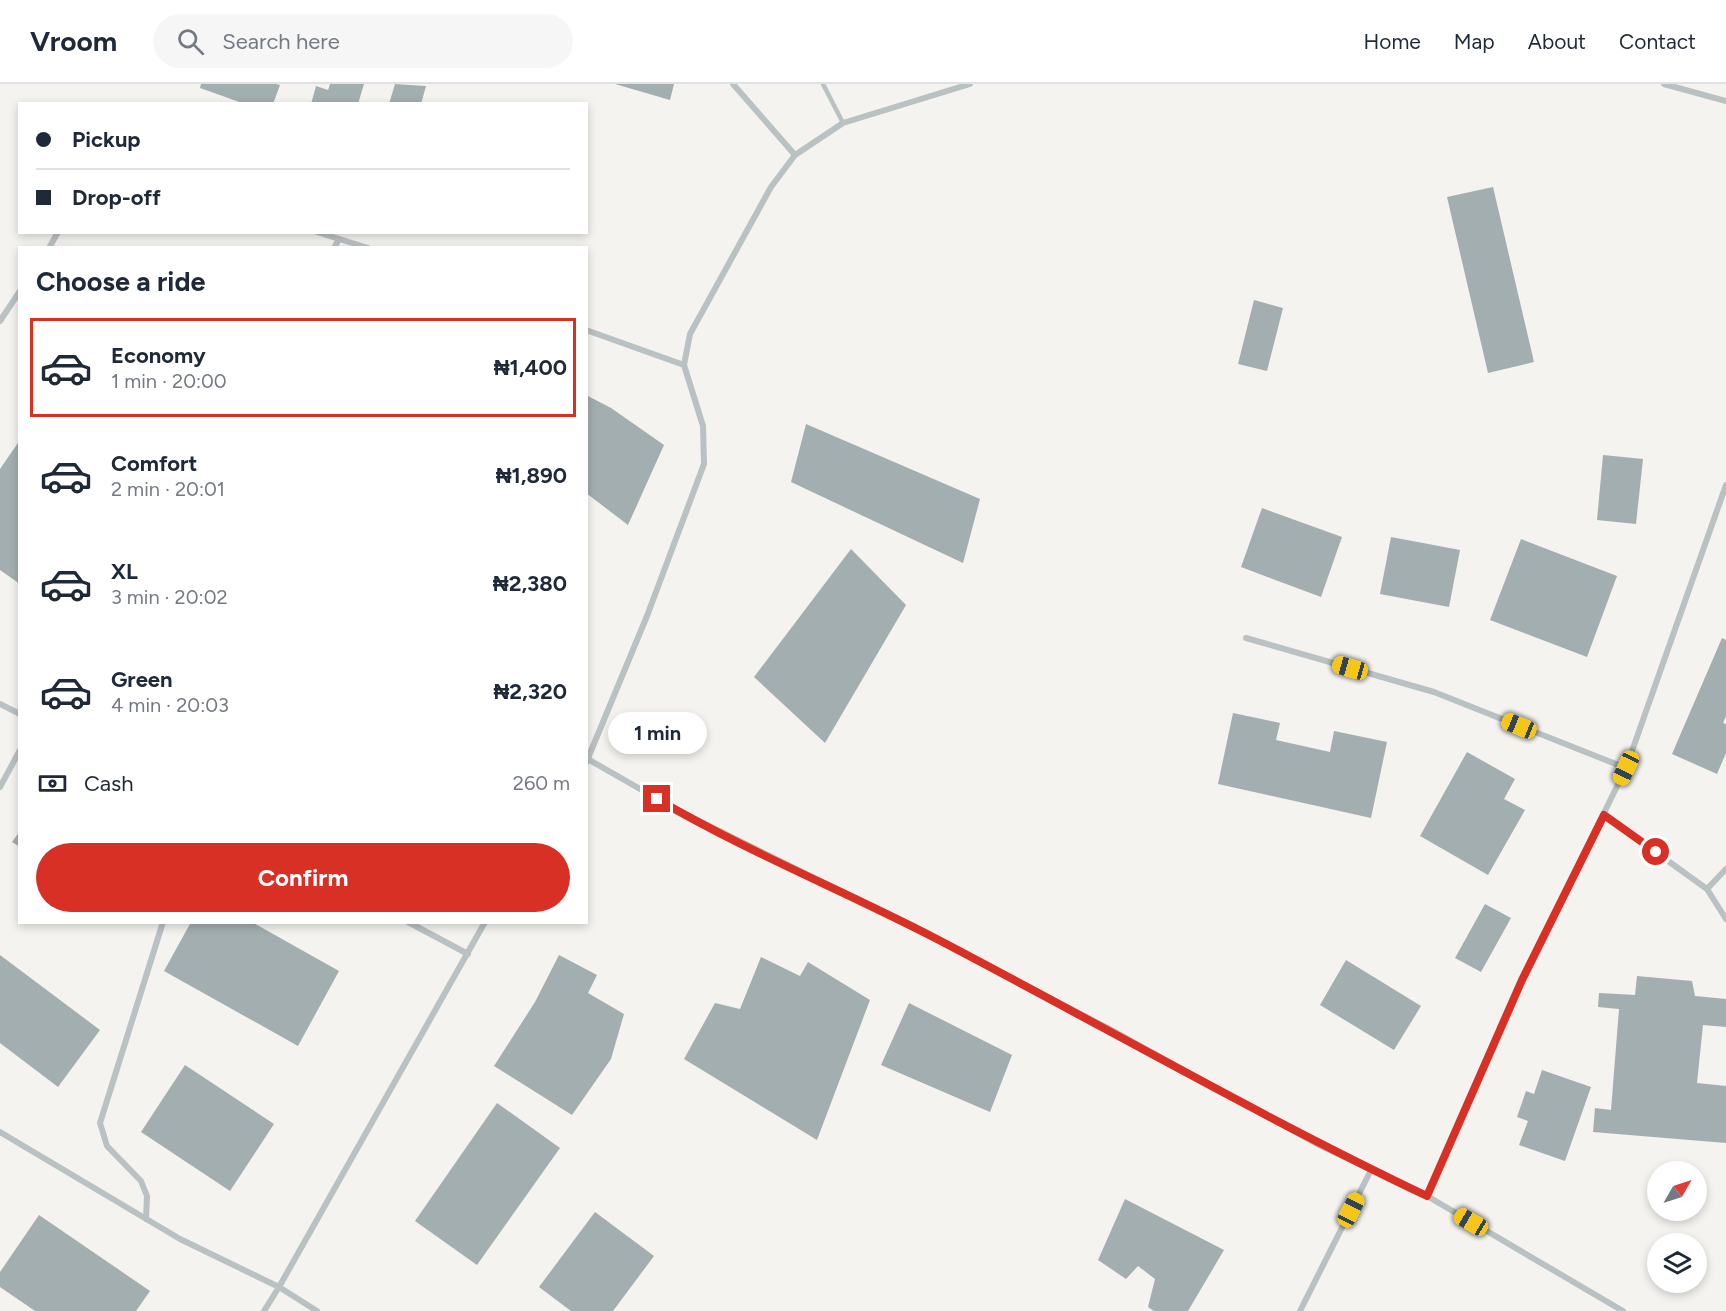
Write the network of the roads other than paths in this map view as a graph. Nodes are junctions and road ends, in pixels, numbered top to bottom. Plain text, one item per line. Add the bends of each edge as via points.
1 (733, 84) edge
2 (823, 84) edge
3 (970, 84) edge
4 (1664, 84) edge
5 (1726, 101) edge
6 (843, 123) junction
7 (795, 155) junction
8 (323, 234) edge
9 (339, 239) junction
10 (335, 246) edge
11 (362, 246) edge
12 (18, 294) edge
13 (0, 321) edge
14 (588, 331) edge
15 (684, 364) junction
16 (1726, 485) edge
17 (1246, 638) dead end
18 (0, 704) edge
19 (18, 713) edge
20 (18, 754) edge
21 (588, 758) edge
22 (588, 761) edge
23 (1626, 768) junction
24 (0, 787) edge
25 (1604, 815) junction
26 (1726, 870) edge
27 (1707, 889) junction
28 (1726, 919) edge
29 (162, 924) edge
30 (412, 924) edge
31 (484, 924) edge
32 (468, 954) junction
33 (0, 1132) edge
34 (1371, 1170) junction
35 (1427, 1196) junction
36 (146, 1219) junction
37 (279, 1287) junction
38 (264, 1311) edge
39 (317, 1311) edge
40 (1300, 1311) edge
41 (1623, 1311) edge

1 - 7 street
2 - 6 lane
3 - 6 street
4 - 5 street
6 - 7 street
7 - 15 street via 771,187 690,334
8 - 9 street
9 - 10 street
9 - 11 street
12 - 13 street
14 - 15 street
15 - 21 street via 703,426 704,464
16 - 23 street
17 - 23 street via 1434,692
18 - 19 street
20 - 24 street
22 - 34 street via 675,809 915,928
23 - 25 street
25 - 27 street
25 - 35 street via 1522,980
26 - 27 street
27 - 28 street
29 - 36 street via 100,1124 107,1146 141,1180 147,1196
30 - 32 street
31 - 32 street
32 - 37 street
33 - 36 street
34 - 35 street
34 - 40 street
35 - 41 street
36 - 37 street
37 - 38 street
37 - 39 street

